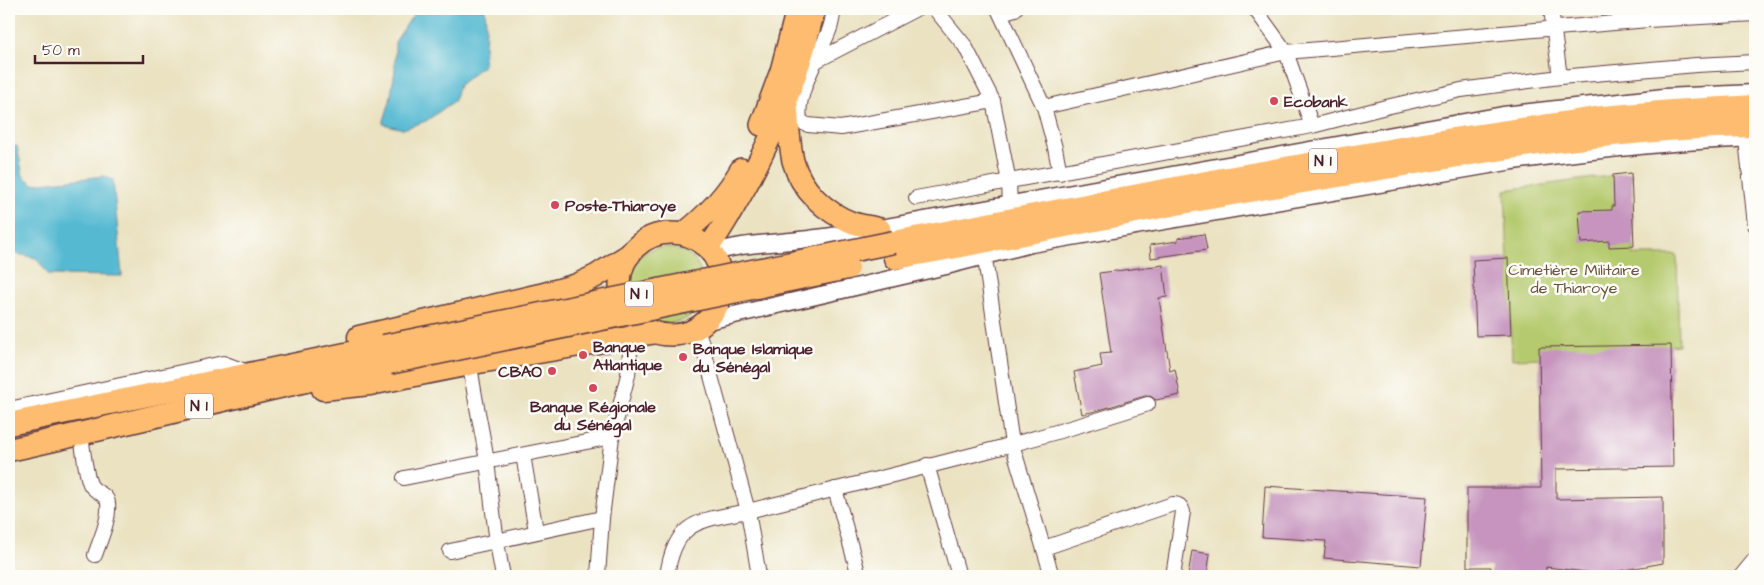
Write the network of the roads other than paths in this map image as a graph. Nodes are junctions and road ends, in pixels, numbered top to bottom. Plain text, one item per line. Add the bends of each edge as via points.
1 (797, 9) edge
2 (814, 9) edge
3 (834, 9) edge
4 (916, 9) edge
5 (935, 9) edge
6 (1015, 9) edge
7 (1255, 9) edge
8 (1551, 9) edge
9 (1000, 11) edge
10 (1755, 14) edge
11 (1553, 29) junction
12 (1286, 52) junction
13 (816, 61) junction
14 (1755, 62) edge
15 (1560, 77) junction
16 (1755, 93) edge
17 (787, 101) junction
18 (993, 101) junction
19 (1044, 107) junction
20 (1312, 126) junction
21 (1751, 127) edge
22 (1060, 173) junction
23 (1008, 182) junction
24 (916, 198) dead end
25 (1010, 206) junction
26 (1755, 225) edge
27 (683, 234) junction
28 (980, 234) junction
29 (889, 243) junction
30 (710, 251) junction
31 (629, 255) junction
32 (703, 325) junction
33 (643, 332) junction
34 (470, 364) junction
35 (251, 374) junction
36 (288, 375) junction
37 (1148, 404) dead end
38 (9, 409) edge
39 (9, 424) edge
40 (81, 434) junction
41 (612, 437) junction
42 (1012, 444) junction
43 (9, 450) edge
44 (523, 455) junction
45 (486, 461) junction
46 (927, 465) junction
47 (404, 478) dead end
48 (835, 489) junction
49 (748, 511) junction
50 (602, 518) junction
51 (536, 532) junction
52 (496, 540) junction
53 (1044, 548) junction
54 (450, 550) dead end
55 (95, 555) dead end
56 (1755, 559) edge
57 (502, 576) edge
58 (598, 576) edge
59 (667, 576) edge
60 (759, 576) edge
61 (859, 576) edge
62 (959, 576) edge
63 (1052, 576) edge
64 (1173, 576) edge
65 (1741, 576) edge

1 - 27 main road via 776,88 750,150 728,190 698,223
2 - 17 main road
3 - 13 street
4 - 13 street
5 - 18 street via 965,46
6 - 9 street
7 - 12 street
8 - 11 street
9 - 19 street
10 - 11 street
11 - 12 street
11 - 15 street
12 - 19 street
12 - 20 street
13 - 18 street via 806,82 798,116 808,125 841,128
14 - 15 street
15 - 20 street via 1461,90
16 - 25 street via 1664,97 1503,116
17 - 29 main road via 792,153 802,181 831,213
17 - 30 main road via 755,170
18 - 23 street
19 - 22 street
20 - 22 street
21 - 26 street
21 - 28 street via 1640,146 1513,161 1041,242
21 - 28 highway, N 1 via 1672,111 1603,117 1456,138 1222,179
22 - 23 street
23 - 24 street
23 - 25 street
25 - 28 street
27 - 30 main road via 697,239
27 - 31 main road via 659,234 644,241
28 - 29 highway, N 1
28 - 32 street via 807,299
28 - 42 street
29 - 30 street via 812,239
29 - 36 highway, N 1, bridge
30 - 32 main road via 720,266 722,295 717,309
31 - 33 main road via 623,265 619,287 626,309
31 - 36 highway via 578,285 330,344 303,355
32 - 33 main road via 683,335
32 - 49 street via 703,347
33 - 34 main road
33 - 41 street via 630,352 628,375
34 - 36 highway via 333,389 313,389
34 - 45 street
35 - 36 highway, N 1
35 - 38 street via 223,364
35 - 39 highway, N 1
36 - 40 highway, N 1
37 - 42 street
40 - 43 highway, N 1
40 - 55 street via 90,484 108,502
41 - 44 street
41 - 50 street
42 - 46 street
42 - 53 street
44 - 45 street
44 - 51 street
45 - 47 street
45 - 52 street
46 - 48 street
46 - 62 street
48 - 49 street
48 - 61 street
49 - 59 street via 692,525 675,546
49 - 60 street
50 - 51 street
50 - 58 street
51 - 52 street
52 - 54 street
52 - 57 street
53 - 63 street
53 - 64 street via 1178,504 1183,512
56 - 65 street

